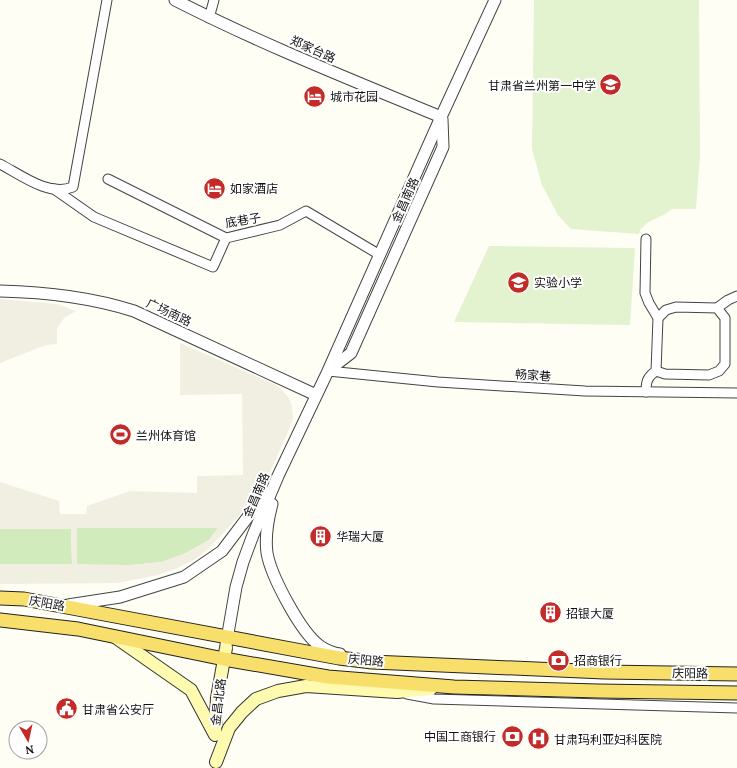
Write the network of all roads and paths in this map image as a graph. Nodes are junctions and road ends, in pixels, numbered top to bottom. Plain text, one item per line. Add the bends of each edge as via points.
1 (107, 0) edge
2 (175, 0) edge
3 (214, 0) edge
4 (495, 0) edge
5 (209, 18) junction
6 (442, 117) junction
7 (0, 164) edge
8 (108, 180) dead end
9 (53, 188) junction
10 (226, 238) junction
11 (646, 238) dead end
12 (380, 255) junction
13 (0, 291) edge
14 (737, 296) edge
15 (717, 308) junction
16 (658, 318) junction
17 (328, 371) junction
18 (656, 371) junction
19 (646, 392) junction
20 (737, 393) edge
21 (316, 396) junction
22 (278, 476) junction
23 (0, 598) edge
24 (64, 606) junction
25 (0, 620) edge
26 (113, 635) junction
27 (226, 648) junction
28 (372, 662) junction
29 (737, 674) edge
30 (454, 687) junction
31 (397, 692) junction
32 (737, 693) edge
33 (737, 708) edge
34 (215, 735) junction
35 (217, 765) edge

1 - 9 street via 73,187
2 - 5 street, 郑家台路
3 - 5 street
4 - 6 street, 金昌南路
5 - 6 street, 郑家台路
6 - 12 street, 金昌南路
6 - 17 street, 金昌南路 via 443,147 351,353
7 - 9 street via 42,187
8 - 10 street, 底巷子
9 - 10 street via 94,217 213,267
10 - 12 street, 底巷子 via 280,225 306,211
11 - 16 street via 645,293
12 - 17 street, 金昌南路
13 - 21 street, 广场南路 via 78,297 134,310
14 - 15 street
15 - 16 street via 676,308 666,310
15 - 18 street via 725,318 725,364 719,371 709,375 665,374
16 - 18 street
17 - 19 street, 畅家巷 via 438,382
17 - 21 street, 金昌南路
18 - 19 street via 646,381
19 - 20 street, 畅家巷
21 - 22 street, 金昌南路
22 - 24 street via 222,551 184,577 120,597
22 - 27 street, 金昌南路 via 243,562 236,587
22 - 28 street via 267,533 267,552 281,591 303,626 319,645 335,653
23 - 24 main road, 庆阳路
24 - 27 main road, 庆阳路
25 - 26 main road, 庆阳路
26 - 27 main road, 庆阳路
26 - 34 main road via 191,690
27 - 28 main road, 庆阳路
27 - 30 main road, 庆阳路 via 328,677
27 - 34 main road, 金昌北路 via 217,698
28 - 29 main road, 庆阳路 via 604,672
30 - 31 main road
30 - 32 main road, 庆阳路
31 - 33 street via 434,699
31 - 35 main road via 306,686 256,699 229,728
34 - 35 main road, 金昌北路

